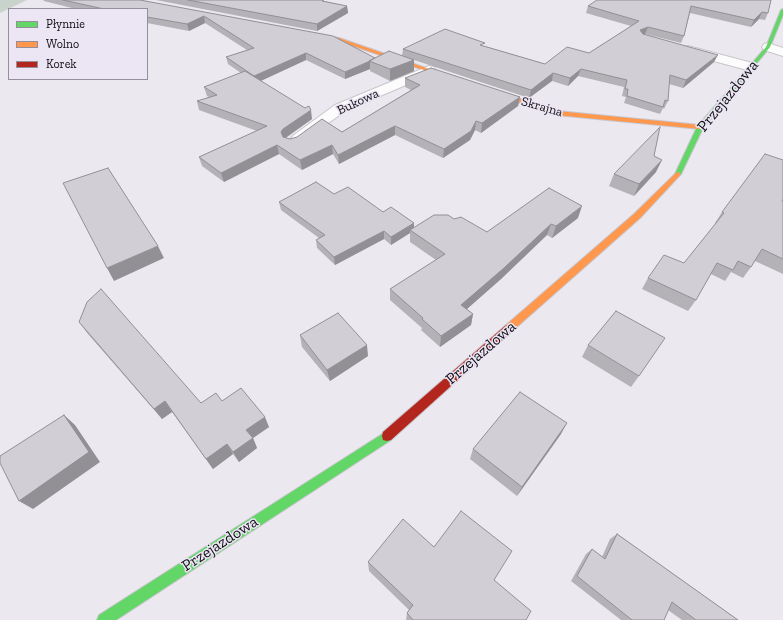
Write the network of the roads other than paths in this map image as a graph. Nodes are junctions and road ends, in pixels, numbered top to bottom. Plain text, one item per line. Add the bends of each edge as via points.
1 (783, 10) edge
2 (303, 32) edge
3 (675, 46) edge
4 (768, 47) junction
5 (783, 52) edge
6 (751, 67) junction
7 (429, 70) junction
8 (466, 83) edge
9 (481, 88) edge
10 (700, 127) junction
11 (292, 142) edge
12 (104, 620) edge

1 - 4 street, Przejazdowa
2 - 7 street via 336,39
3 - 6 street
4 - 5 street
4 - 6 street, Przejazdowa
6 - 10 street, Przejazdowa
7 - 8 street
7 - 11 street, Bukowa via 340,108
9 - 10 street, Skrajna via 556,113
10 - 12 street, Przejazdowa via 677,177 637,216 388,435

